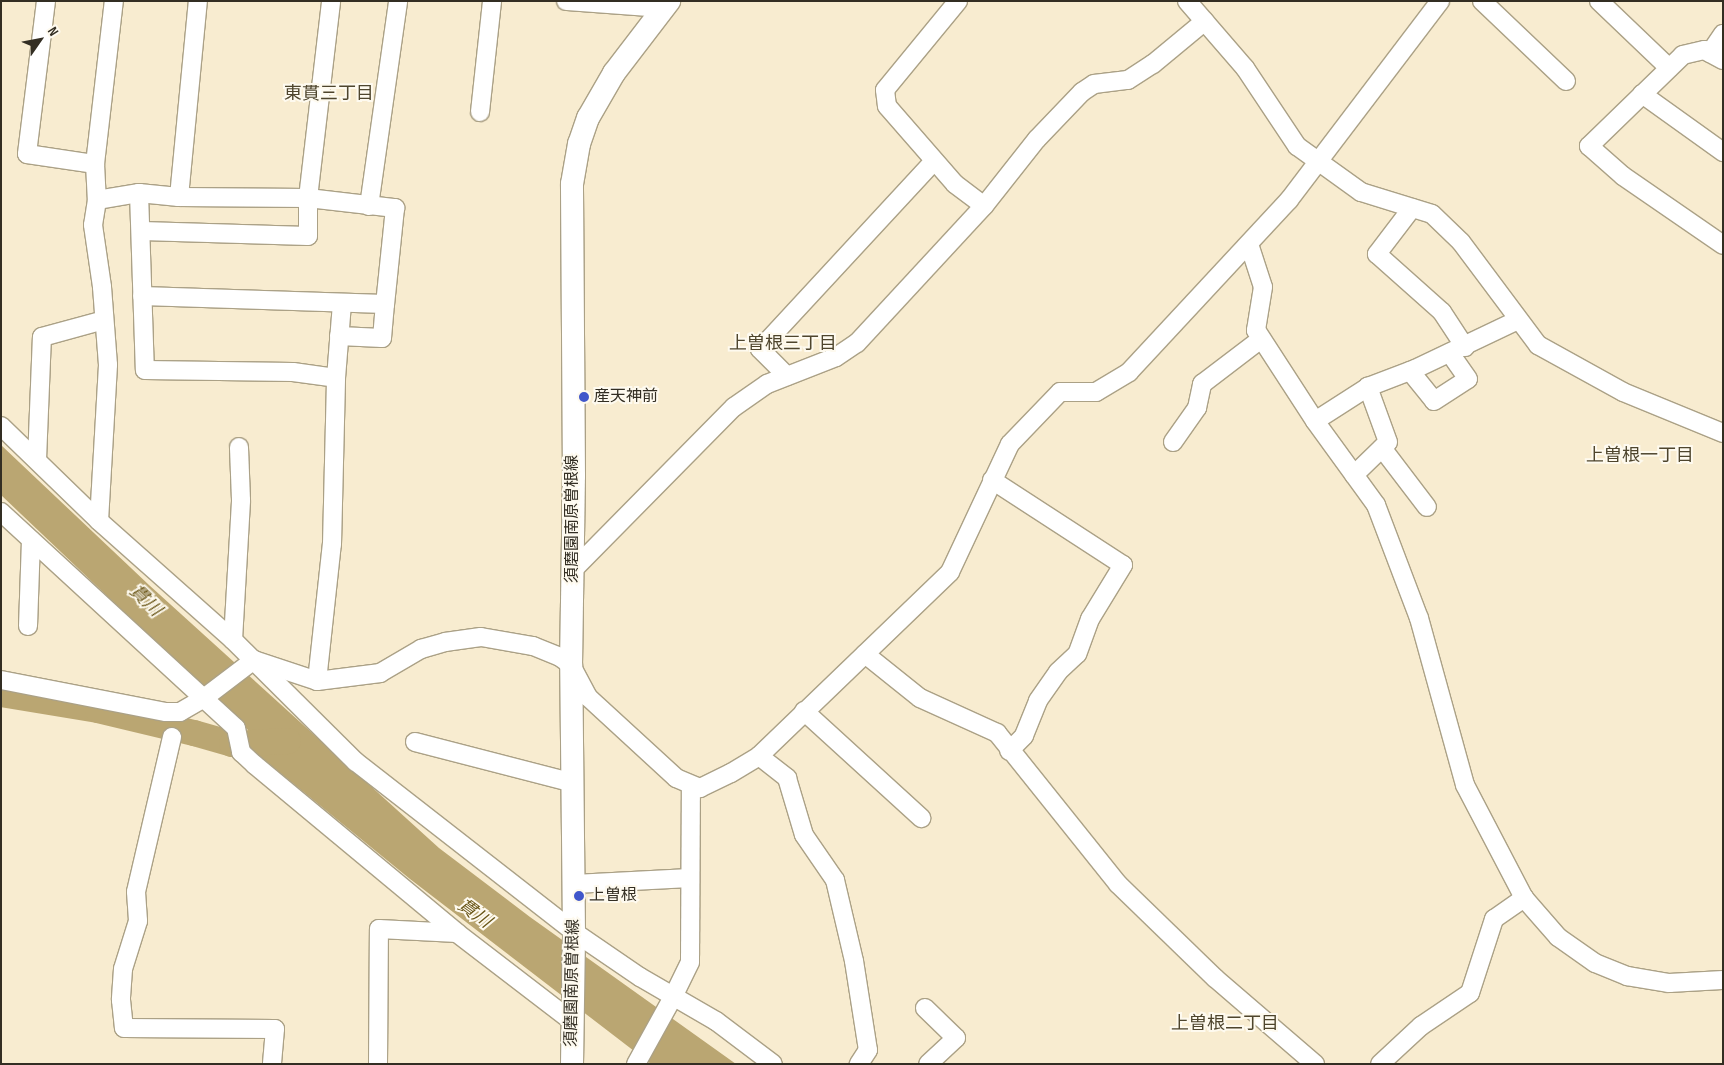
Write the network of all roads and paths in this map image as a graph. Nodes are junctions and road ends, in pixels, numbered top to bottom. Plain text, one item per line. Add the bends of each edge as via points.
1 (46, 1) edge
2 (114, 1) edge
3 (198, 1) edge
4 (330, 1) edge
5 (398, 1) edge
6 (492, 1) edge
7 (566, 1) edge
8 (958, 1) edge
9 (1187, 1) edge
10 (1440, 1) edge
11 (1482, 1) edge
12 (1599, 1) edge
13 (666, 5) edge
14 (1205, 22) junction
15 (1723, 34) edge
16 (1716, 56) edge
17 (1669, 68) junction
18 (1566, 81) dead end
19 (1642, 94) junction
20 (480, 112) dead end
21 (1723, 152) edge
22 (934, 161) junction
23 (1317, 162) junction
24 (96, 164) junction
25 (139, 193) junction
26 (178, 197) junction
27 (308, 198) junction
28 (98, 200) junction
29 (369, 206) junction
30 (984, 206) junction
31 (1412, 208) junction
32 (142, 231) junction
33 (1249, 244) junction
34 (1723, 245) edge
35 (142, 296) junction
36 (342, 304) junction
37 (385, 304) junction
38 (104, 320) junction
39 (1518, 320) junction
40 (339, 336) junction
41 (1261, 339) junction
42 (1457, 350) junction
43 (1410, 371) junction
44 (787, 376) junction
45 (336, 378) junction
46 (1368, 387) junction
47 (1315, 421) junction
48 (1, 426) edge
49 (1723, 433) edge
50 (1172, 442) dead end
51 (239, 447) dead end
52 (1382, 448) junction
53 (37, 460) junction
54 (1354, 475) junction
55 (992, 480) junction
56 (1427, 507) dead end
57 (1, 512) edge
58 (99, 521) junction
59 (31, 540) junction
60 (573, 570) junction
61 (28, 626) dead end
62 (232, 640) junction
63 (865, 654) junction
64 (252, 661) junction
65 (571, 665) junction
66 (1, 680) edge
67 (317, 681) junction
68 (206, 696) junction
69 (804, 712) junction
70 (172, 737) dead end
71 (415, 742) dead end
72 (1009, 751) junction
73 (758, 756) junction
74 (573, 783) junction
75 (691, 786) junction
76 (921, 818) dead end
77 (690, 878) junction
78 (574, 884) junction
79 (1524, 898) junction
80 (457, 933) junction
81 (574, 934) junction
82 (1723, 980) edge
83 (671, 1001) junction
84 (925, 1008) dead end
85 (573, 1017) junction
86 (637, 1061) edge
87 (272, 1064) edge
88 (378, 1064) edge
89 (572, 1064) edge
90 (773, 1064) edge
91 (859, 1064) edge
92 (928, 1064) edge
93 (1315, 1064) edge
94 (1380, 1064) edge

1 - 24 street via 27,154
2 - 24 street
3 - 26 street
4 - 27 street
5 - 29 street
6 - 20 street
7 - 13 street
8 - 22 street via 885,90 887,106
9 - 14 street
10 - 23 street
11 - 18 street
12 - 17 street
13 - 60 main road, 須磨園南原曽根線 via 614,73 588,118 578,144 572,184
14 - 23 street via 1245,68 1297,146
14 - 30 street via 1128,80 1094,84 1082,92 1036,139
15 - 16 street
16 - 17 street via 1704,50 1683,55
17 - 19 street
19 - 21 street
19 - 34 street via 1589,146 1623,176
22 - 30 street via 955,184
22 - 44 street via 760,349
23 - 31 street via 1361,192
23 - 33 street via 1289,200
24 - 28 street
25 - 26 street
25 - 28 street
25 - 32 street
26 - 27 street
27 - 29 street
27 - 32 street via 308,236
28 - 38 street via 93,225
29 - 37 street via 395,208
30 - 44 street via 857,343 836,357
31 - 39 street via 1432,214 1461,242
31 - 42 street via 1377,254 1442,312
32 - 35 street
33 - 41 street via 1264,287 1256,330
33 - 55 street via 1129,372 1096,392 1060,392 1010,444
35 - 36 street
35 - 45 street via 145,370 293,372
36 - 37 street
36 - 40 street
37 - 40 street via 382,338
38 - 53 street via 42,337
38 - 58 street via 108,365
39 - 42 street
39 - 49 street via 1538,345 1623,392
40 - 45 street
41 - 47 street
41 - 50 street via 1202,384 1197,408
42 - 43 street
42 - 43 street via 1468,378 1434,401
43 - 46 street
44 - 60 street via 767,384 734,407
45 - 67 street via 332,544
46 - 47 street
46 - 52 street via 1388,442
47 - 54 street
48 - 53 street
51 - 62 street via 242,500
52 - 54 street
52 - 56 street
53 - 58 street
54 - 79 street via 1376,505 1419,618 1465,785
55 - 63 street via 950,572
55 - 72 street via 1123,565 1090,619 1077,654 1058,672 1043,694 1024,736
57 - 59 street
58 - 62 street
59 - 61 street
59 - 68 street
60 - 65 main road, 須磨園南原曽根線
62 - 64 street
63 - 69 street
63 - 72 street via 920,698 997,733
64 - 67 street
64 - 68 street
64 - 81 street via 356,762
65 - 67 street via 533,646 481,637 421,649 380,672
65 - 74 main road, 須磨園南原曽根線
65 - 75 street via 588,697 676,778
66 - 68 street via 166,712 180,712
68 - 80 street via 236,728 241,752
69 - 73 street
69 - 76 street
70 - 87 street via 136,892 138,921 123,970 121,1000 124,1028 275,1029
71 - 74 street
72 - 93 street via 1118,884 1215,978
73 - 75 street via 700,788
73 - 91 street via 788,778 804,835 836,880 854,961 868,1050
74 - 78 main road, 須磨園南原曽根線
75 - 77 street
77 - 78 street
77 - 83 street via 690,962
78 - 81 main road, 須磨園南原曽根線
79 - 82 street via 1558,937 1603,966 1627,976 1668,983
79 - 94 street via 1494,919 1470,993 1421,1026
80 - 85 street
80 - 88 street via 379,929
81 - 83 street
81 - 85 main road, 須磨園南原曽根線
83 - 86 street
83 - 90 street via 716,1021
84 - 92 street via 956,1038
85 - 89 main road, 須磨園南原曽根線

